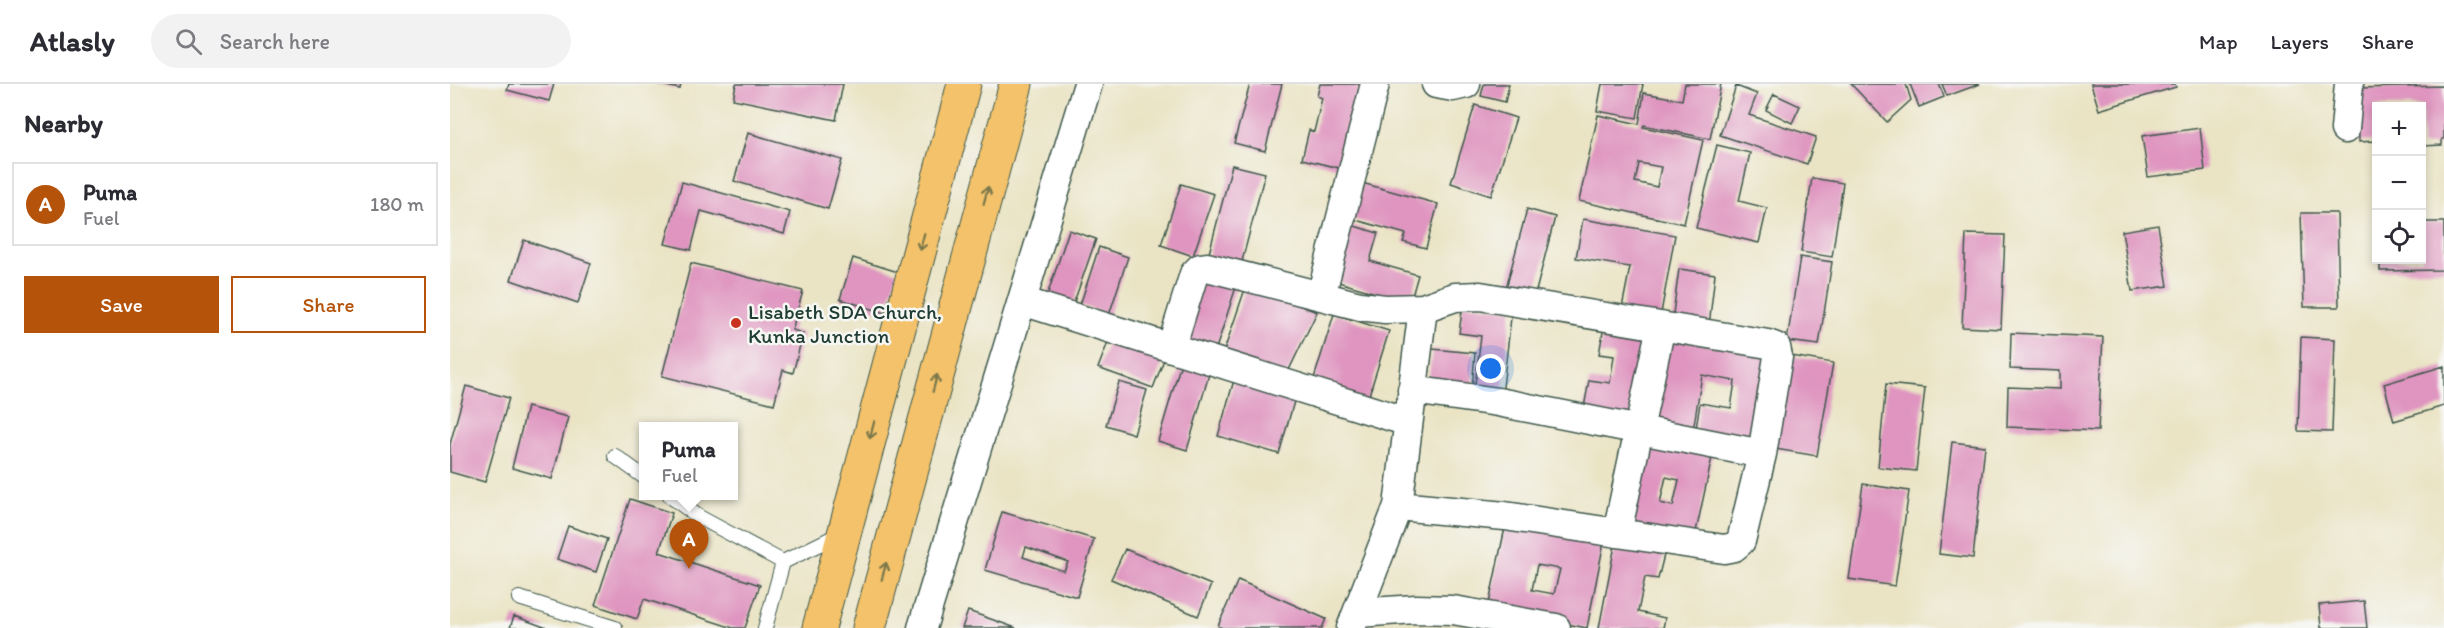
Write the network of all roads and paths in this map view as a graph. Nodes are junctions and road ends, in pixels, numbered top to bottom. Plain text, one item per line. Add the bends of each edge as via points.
1 (964, 84) edge
2 (1016, 84) edge
3 (1088, 84) edge
4 (1375, 84) edge
5 (1436, 84) edge
6 (1466, 84) edge
7 (2349, 84) edge
8 (2344, 129) dead end
9 (1321, 297) junction
10 (1022, 301) junction
11 (1422, 308) junction
12 (1661, 326) junction
13 (1171, 348) junction
14 (1412, 390) junction
15 (1408, 422) junction
16 (1638, 430) junction
17 (1762, 454) junction
18 (615, 456) dead end
19 (639, 473) edge
20 (677, 500) edge
21 (1398, 506) junction
22 (844, 532) junction
23 (1617, 533) junction
24 (783, 562) junction
25 (519, 598) dead end
26 (1354, 621) edge
27 (615, 628) edge
28 (765, 628) edge
29 (819, 628) edge
30 (869, 628) edge
31 (922, 628) edge
32 (1556, 628) edge

1 -> 22 main road
30 -> 2 main road
3 - 10 street
4 - 9 street
5 - 6 street
7 - 8 street
9 - 11 street via 1385,309
9 - 13 street via 1200,268 1194,274
10 - 13 street
10 - 31 street
11 - 12 street via 1455,297 1480,297
11 - 14 street
12 - 16 street
12 - 17 street via 1776,347 1778,357
13 - 15 street
14 - 15 street
14 - 16 street via 1498,402
15 - 21 street
16 - 17 street
16 - 23 street
17 - 23 street via 1741,541 1734,547 1724,549
18 - 19 lane
20 - 24 lane via 699,517
21 - 23 street via 1505,516
21 - 26 street
22 - 24 lane
22 - 29 main road
24 - 28 lane
25 - 27 lane
26 - 32 street via 1416,609 1453,610

